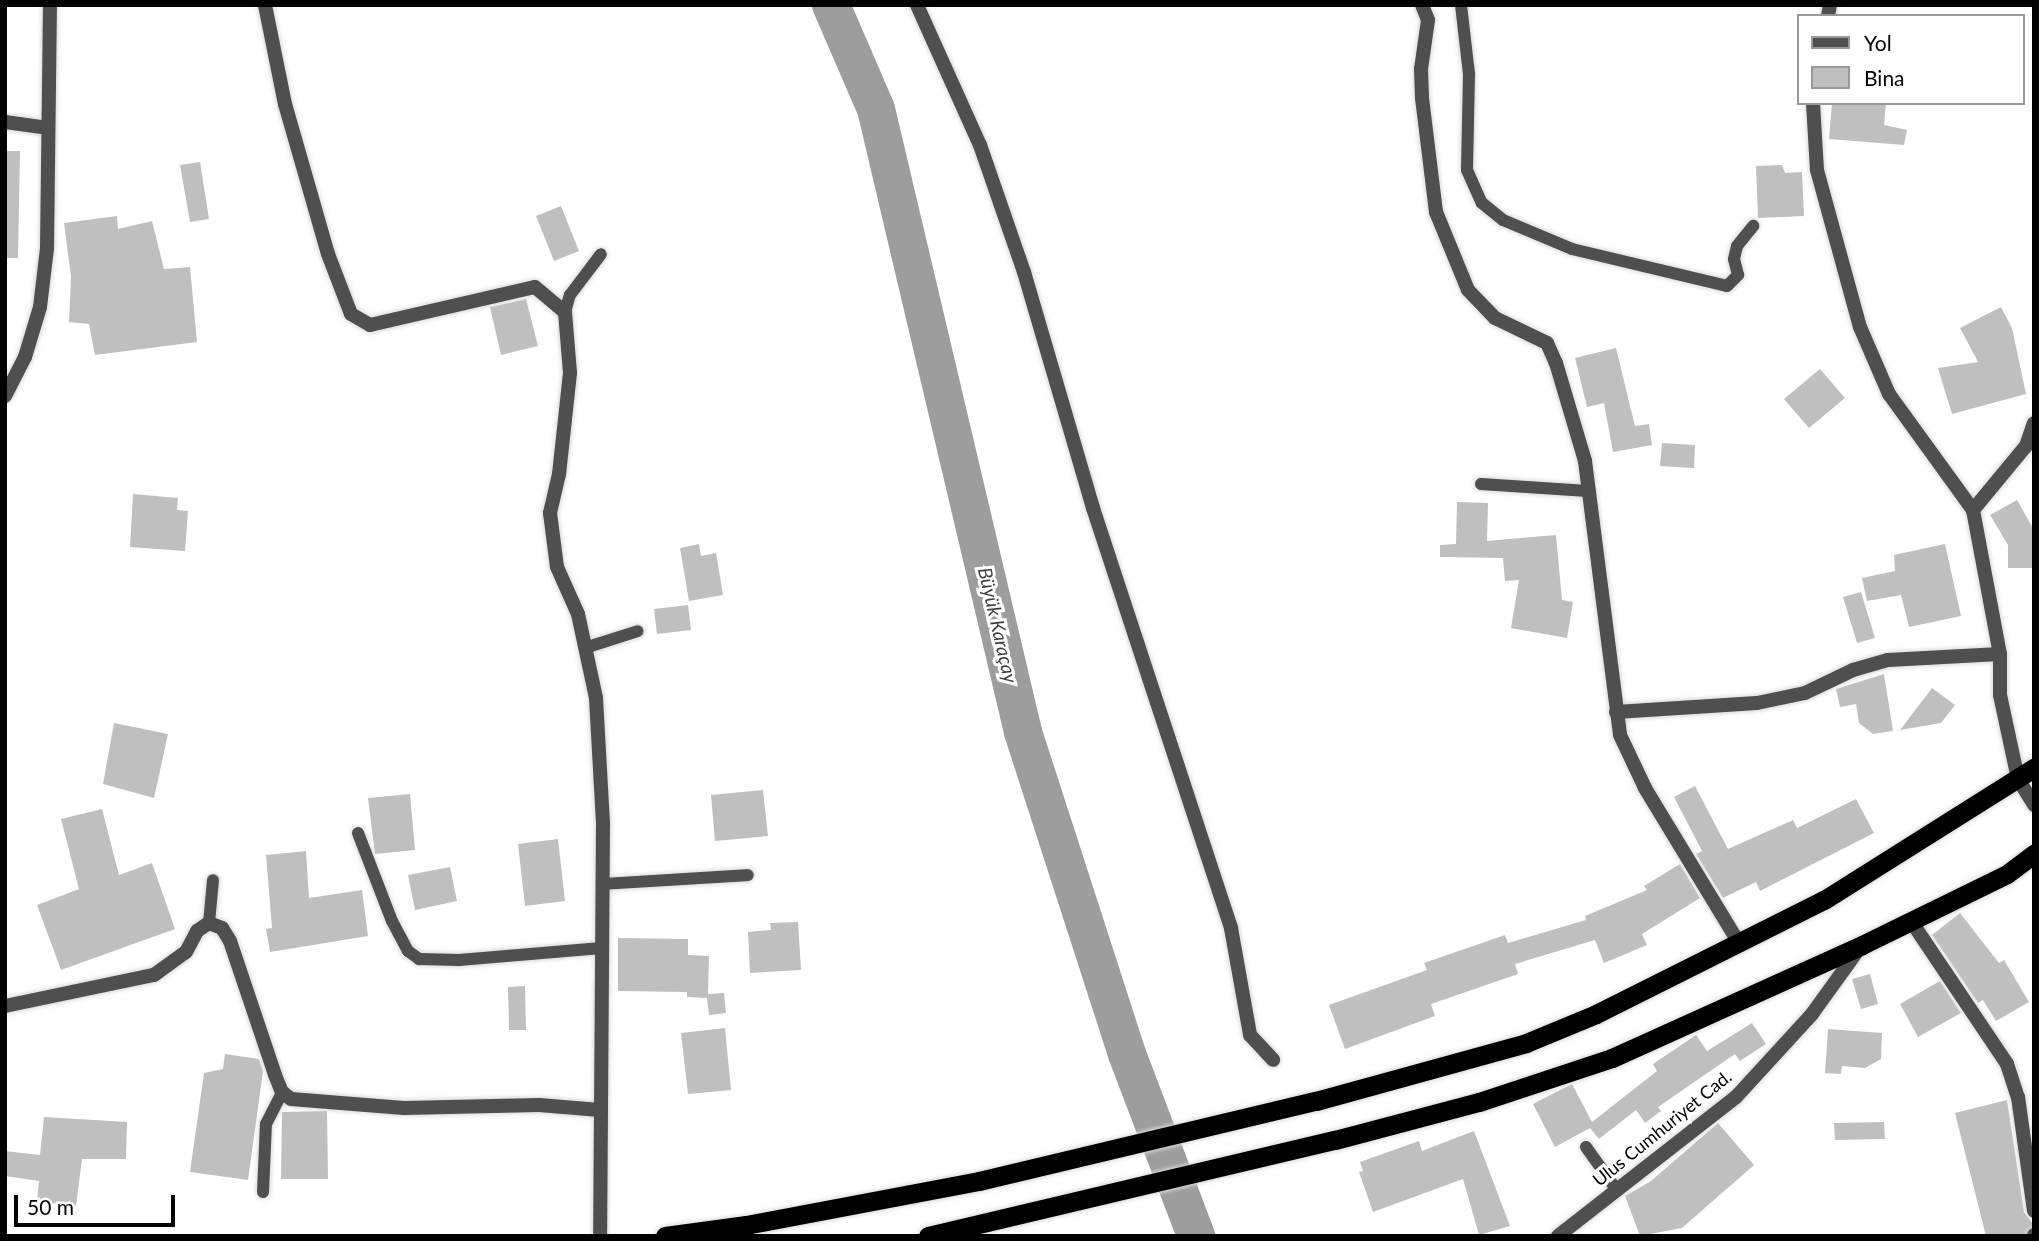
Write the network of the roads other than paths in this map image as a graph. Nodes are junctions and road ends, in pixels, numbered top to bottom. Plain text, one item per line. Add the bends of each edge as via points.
1 (50, 5) edge
2 (265, 5) edge
3 (917, 5) edge
4 (1422, 5) edge
5 (1461, 5) edge
6 (1813, 105) edge
7 (5, 122) edge
8 (48, 128) junction
9 (1753, 226) dead end
10 (601, 254) dead end
11 (565, 312) junction
12 (5, 396) edge
13 (2034, 423) edge
14 (1481, 484) dead end
15 (1588, 491) junction
16 (1973, 510) junction
17 (638, 631) dead end
18 (588, 647) junction
19 (2000, 653) junction
20 (1616, 712) junction
21 (2026, 774) edge
22 (2034, 805) edge
23 (358, 833) dead end
24 (2034, 854) edge
25 (748, 875) dead end
26 (213, 880) dead end
27 (602, 884) junction
28 (1911, 921) junction
29 (209, 923) junction
30 (1737, 940) junction
31 (1862, 945) junction
32 (601, 948) junction
33 (5, 1006) edge
34 (1273, 1060) dead end
35 (282, 1092) junction
36 (600, 1110) junction
37 (1586, 1147) dead end
38 (1616, 1189) junction
39 (263, 1192) dead end
40 (2034, 1211) edge
41 (955, 1233) edge
42 (600, 1236) edge
43 (665, 1236) edge
44 (928, 1236) edge
45 (1558, 1236) edge

1 - 8 street
2 - 11 street via 285,104 328,254 351,314 370,325 535,287
3 - 34 street via 979,145 1024,272 1093,508 1231,928 1250,1035
4 - 15 street via 1428,20 1422,89 1436,212 1459,275 1480,305 1495,318 1547,343 1578,430
5 - 9 lane via 1469,74 1467,170 1482,203 1503,220 1572,249 1727,286 1738,275 1737,246
6 - 16 street via 1817,170 1860,327 1889,394
7 - 8 street
8 - 12 street via 47,248 40,307 25,357
10 - 11 lane via 570,295
11 - 18 street via 570,373 550,513 551,540
13 - 16 street via 2026,446
14 - 15 lane
15 - 20 street
16 - 19 street
17 - 18 lane
18 - 27 street via 600,761
19 - 20 street via 1888,660 1853,670 1805,693 1757,703
19 - 21 street via 2000,695
20 - 30 street via 1628,756
21 - 22 street
21 - 30 highway via 1824,900
23 - 32 lane via 397,933 419,959
24 - 28 highway via 2007,874
25 - 27 lane
26 - 29 lane
27 - 32 street
28 - 31 highway
28 - 40 street via 2007,1064 2018,1097
29 - 33 street via 197,931 186,952 154,975
29 - 35 street via 222,928 230,941
30 - 43 highway via 1596,1014 1526,1042 1316,1101 979,1181
31 - 38 street, Ulus Cumhuriyet Cad. via 1812,1014 1736,1097
31 - 41 highway via 1612,1058 1479,1102
32 - 36 street
35 - 36 street via 291,1099 404,1108 539,1105
35 - 39 lane via 266,1124
36 - 42 street
37 - 38 lane
38 - 45 street, Ulus Cumhuriyet Cad.
41 - 44 highway

